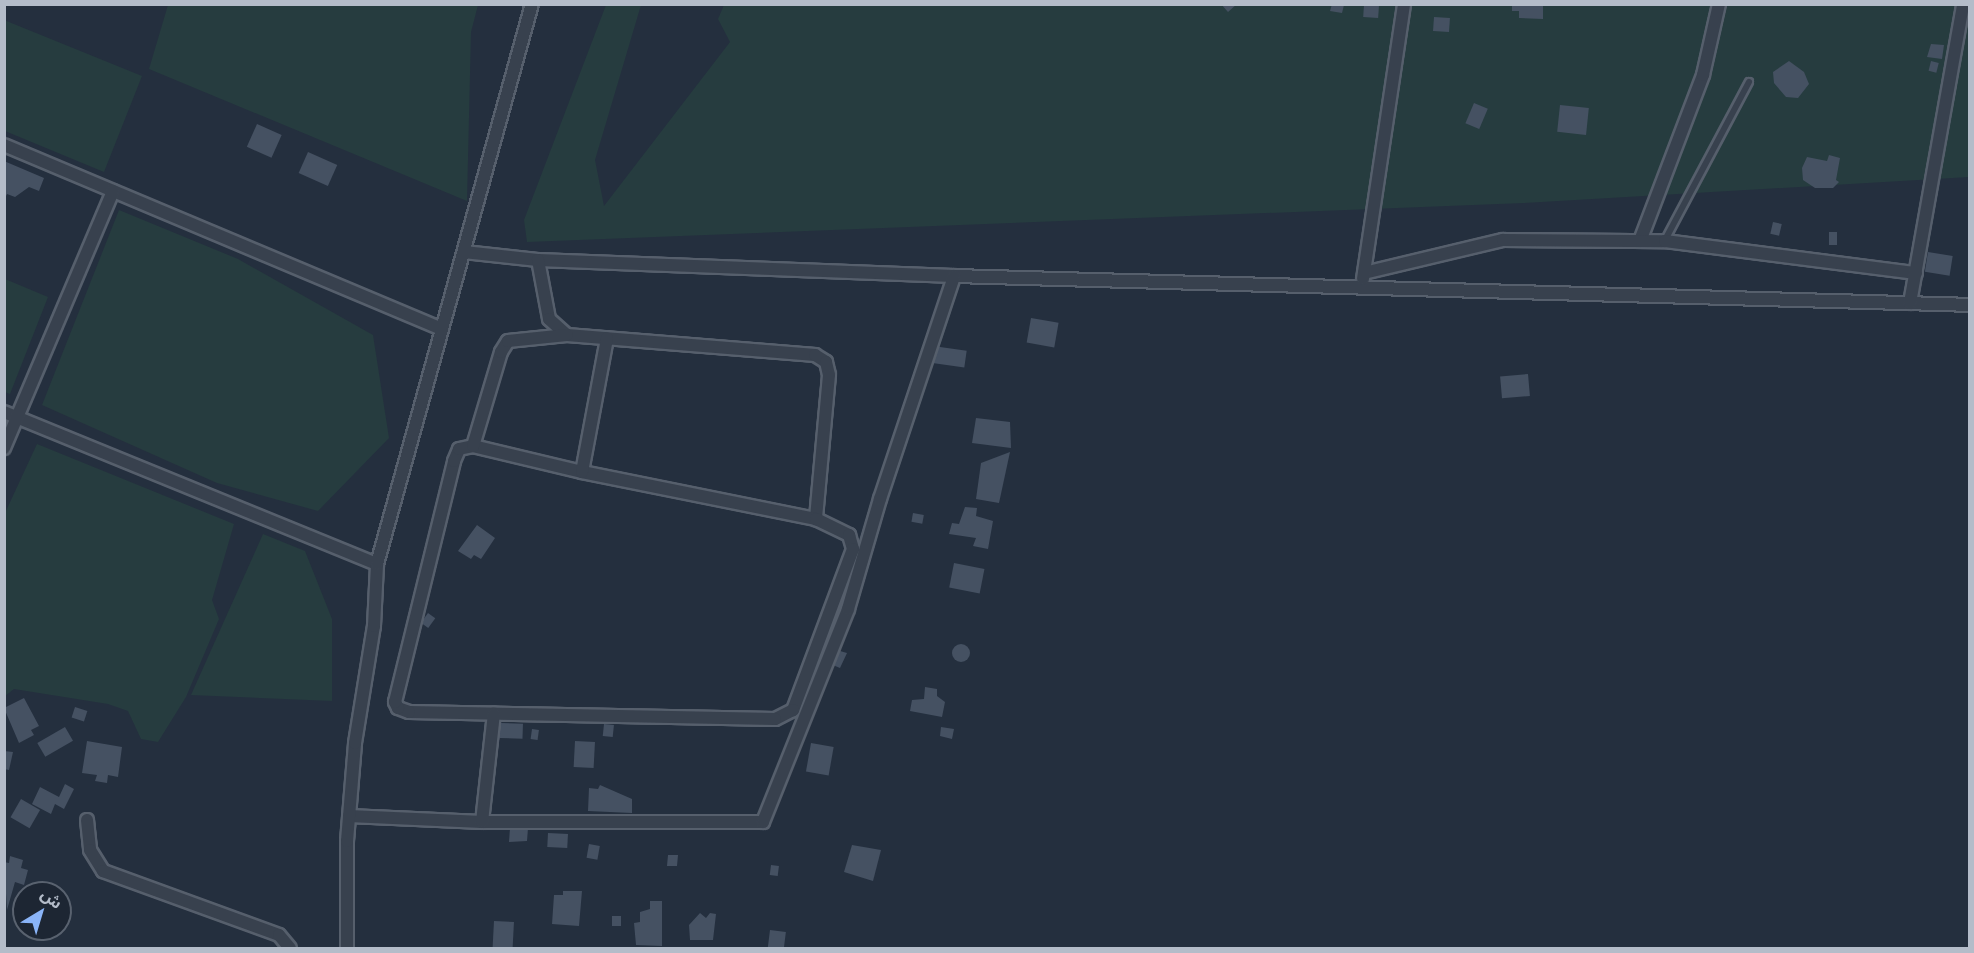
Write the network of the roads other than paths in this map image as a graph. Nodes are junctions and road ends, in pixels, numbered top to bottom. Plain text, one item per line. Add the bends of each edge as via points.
1 (532, 4) edge
2 (1404, 4) edge
3 (1719, 4) edge
4 (1963, 4) edge
5 (1749, 82) dead end
6 (4, 145) edge
7 (113, 191) junction
8 (1640, 241) junction
9 (1665, 241) junction
10 (464, 252) junction
11 (538, 260) junction
12 (1364, 273) junction
13 (1916, 273) junction
14 (954, 276) junction
15 (1362, 287) junction
16 (1910, 303) junction
17 (1970, 305) edge
18 (442, 328) junction
19 (567, 335) junction
20 (607, 338) junction
21 (4, 412) edge
22 (17, 417) junction
23 (473, 446) junction
24 (4, 448) edge
25 (582, 472) junction
26 (816, 519) junction
27 (377, 564) junction
28 (494, 714) junction
29 (349, 816) junction
30 (87, 820) dead end
31 (482, 822) junction
32 (290, 948) edge
33 (347, 948) edge

1 - 10 street
2 - 12 street
3 - 8 street via 1703,75
4 - 13 street
5 - 9 lane
6 - 7 street
7 - 18 street
7 - 22 street
8 - 9 street
8 - 12 street via 1503,240
9 - 13 street
10 - 11 street
10 - 18 street
11 - 14 street
11 - 19 street via 549,319
12 - 15 street
13 - 16 street
14 - 15 street
14 - 31 street via 848,609 763,822
15 - 16 street
16 - 17 street
18 - 27 street
19 - 20 street
19 - 23 street via 508,341 501,352
20 - 25 street
20 - 26 street via 814,355 825,362 829,375
21 - 22 street
22 - 24 street
22 - 27 street
23 - 25 street
23 - 28 street via 459,449 454,461 395,702 398,708 410,712
25 - 26 street
26 - 28 street via 849,535 853,549 793,710 787,715 775,719
27 - 29 street via 374,626 355,743
28 - 31 street
29 - 31 street
29 - 33 street
30 - 32 street via 90,850 103,871 279,935

